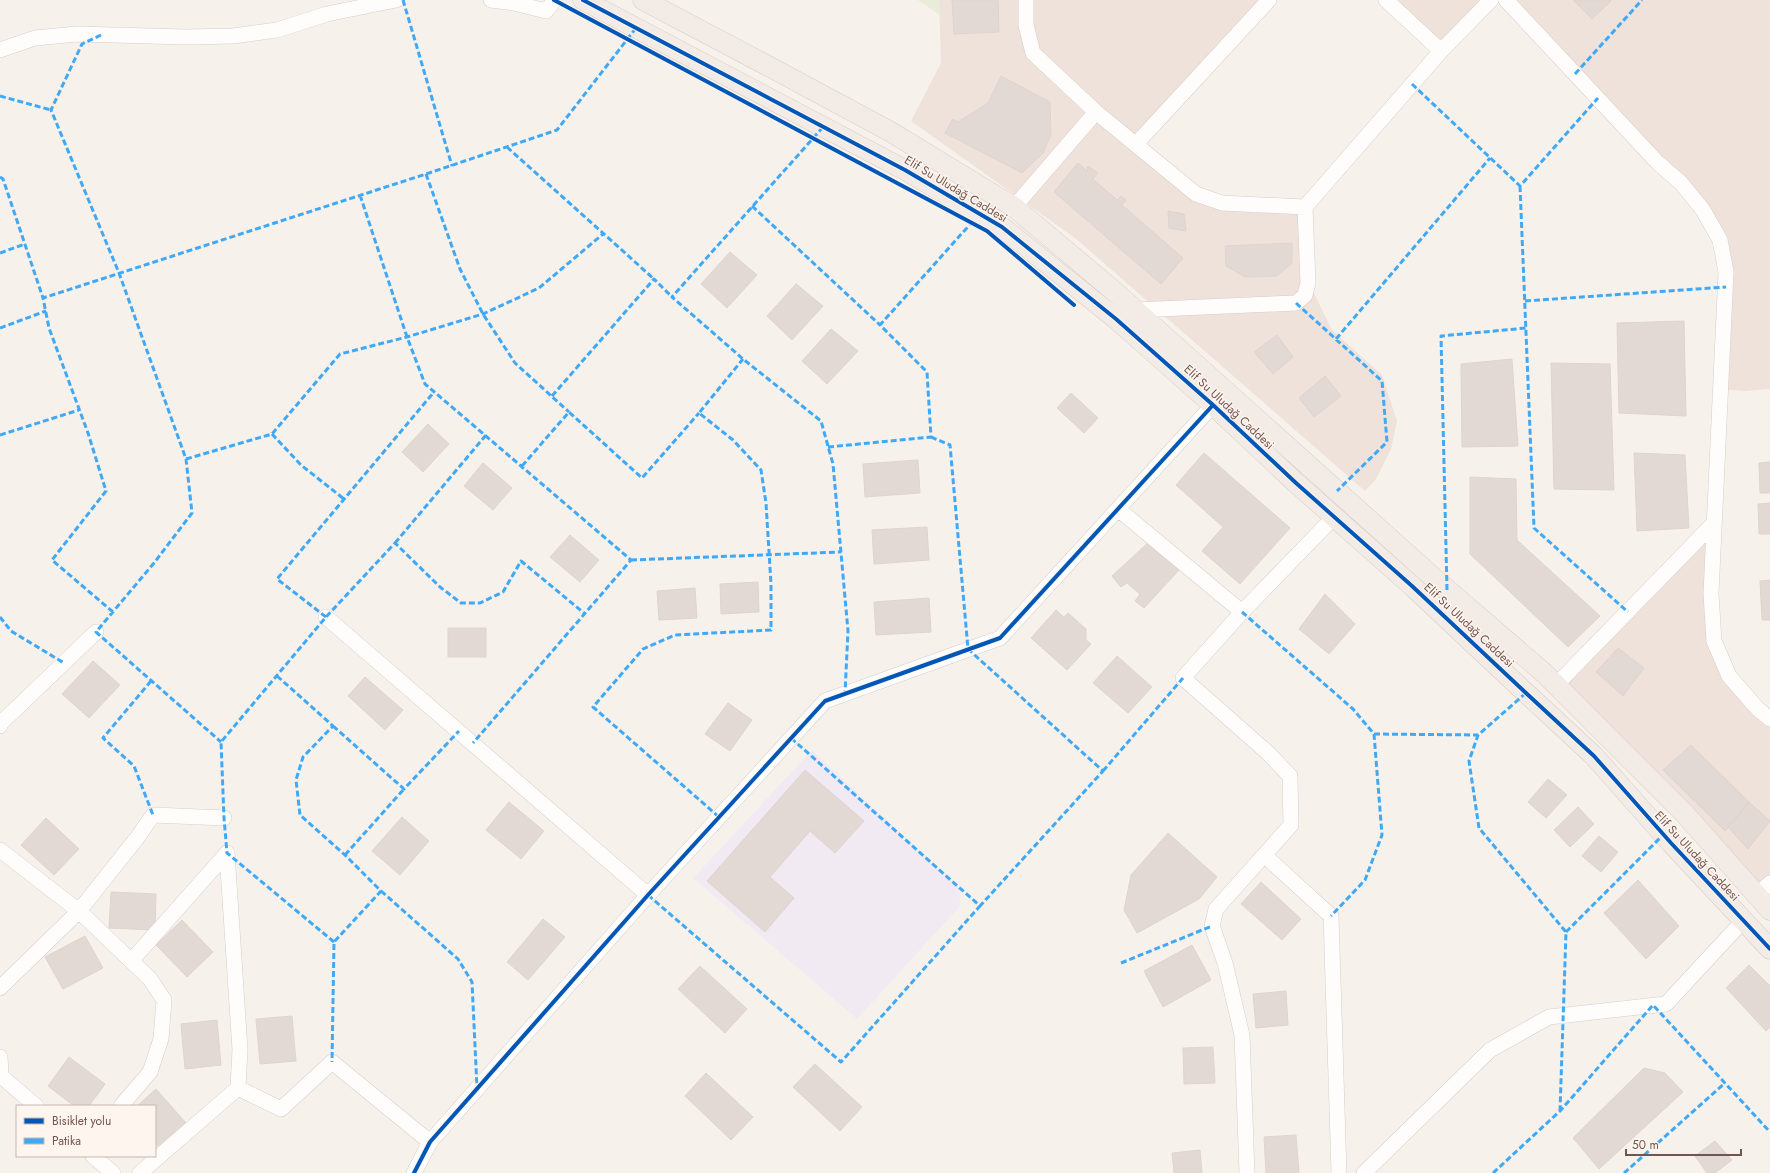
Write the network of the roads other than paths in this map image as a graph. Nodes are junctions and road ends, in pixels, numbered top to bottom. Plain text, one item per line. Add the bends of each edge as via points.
1 (396, 0) edge
2 (491, 0) edge
3 (555, 0) edge
4 (582, 0) edge
5 (643, 0) edge
6 (1026, 0) edge
7 (1269, 0) edge
8 (1386, 0) edge
9 (1491, 0) edge
10 (1506, 0) edge
11 (0, 50) edge
12 (1441, 51) junction
13 (1096, 112) junction
14 (1136, 144) junction
15 (1014, 207) junction
16 (1305, 207) junction
17 (1135, 310) junction
18 (1213, 405) junction
19 (1118, 509) junction
20 (1334, 517) junction
21 (1714, 524) junction
22 (1242, 612) junction
23 (326, 617) dead end
24 (96, 632) dead end
25 (1556, 685) junction
26 (1770, 719) edge
27 (0, 726) edge
28 (224, 818) dead end
29 (0, 850) edge
30 (1264, 855) junction
31 (1763, 889) edge
32 (648, 895) junction
33 (1770, 910) edge
34 (79, 911) junction
35 (1743, 921) junction
36 (1770, 949) edge
37 (132, 960) junction
38 (0, 988) edge
39 (0, 1057) edge
40 (238, 1088) junction
41 (35, 1105) edge
42 (122, 1105) edge
43 (430, 1142) junction
44 (94, 1157) edge
45 (113, 1173) edge
46 (140, 1173) edge
47 (414, 1173) edge
48 (1248, 1173) edge
49 (1339, 1173) edge
50 (1364, 1173) edge

1 - 11 street via 327,14 277,30 233,36 186,38 77,34 35,38
2 - 3 street via 546,11
4 - 18 main road, Elif Su Uludağ Caddesi via 905,170 1002,227 1116,319
5 - 15 main road, Elif Su Uludağ Caddesi via 891,132
6 - 13 street via 1026,25 1033,53
7 - 14 street
8 - 12 street
9 - 12 street
10 - 21 street via 1658,163 1681,183 1703,210 1720,240 1726,272
12 - 16 street
13 - 14 street
13 - 15 street
14 - 16 street via 1196,194 1222,203
15 - 17 main road, Elif Su Uludağ Caddesi
16 - 17 street via 1308,283 1305,295 1296,303
17 - 25 main road, Elif Su Uludağ Caddesi
18 - 19 street
18 - 20 main road, Elif Su Uludağ Caddesi
19 - 22 street
19 - 32 street via 1000,638 825,701
20 - 22 street
20 - 35 main road, Elif Su Uludağ Caddesi via 1594,756
21 - 25 street
21 - 26 street via 1711,594 1714,642 1729,676
22 - 30 street via 1183,678 1268,753 1290,776 1291,825
23 - 32 street
24 - 27 street
25 - 31 main road, Elif Su Uludağ Caddesi
28 - 34 street via 153,815
29 - 34 street
30 - 48 street via 1216,909 1212,926 1225,963 1242,1035
30 - 49 street via 1331,916
31 - 33 main road, Elif Su Uludağ Caddesi
32 - 43 street
34 - 37 street
34 - 38 street
35 - 36 main road, Elif Su Uludağ Caddesi
35 - 50 street via 1666,1004 1549,1017 1490,1050
37 - 40 street via 227,853 240,1050
37 - 42 street via 150,979 164,1000 161,1039 150,1072
39 - 41 street via 1,1076
40 - 43 street via 281,1109 332,1062
40 - 46 street
43 - 47 street
44 - 45 street

